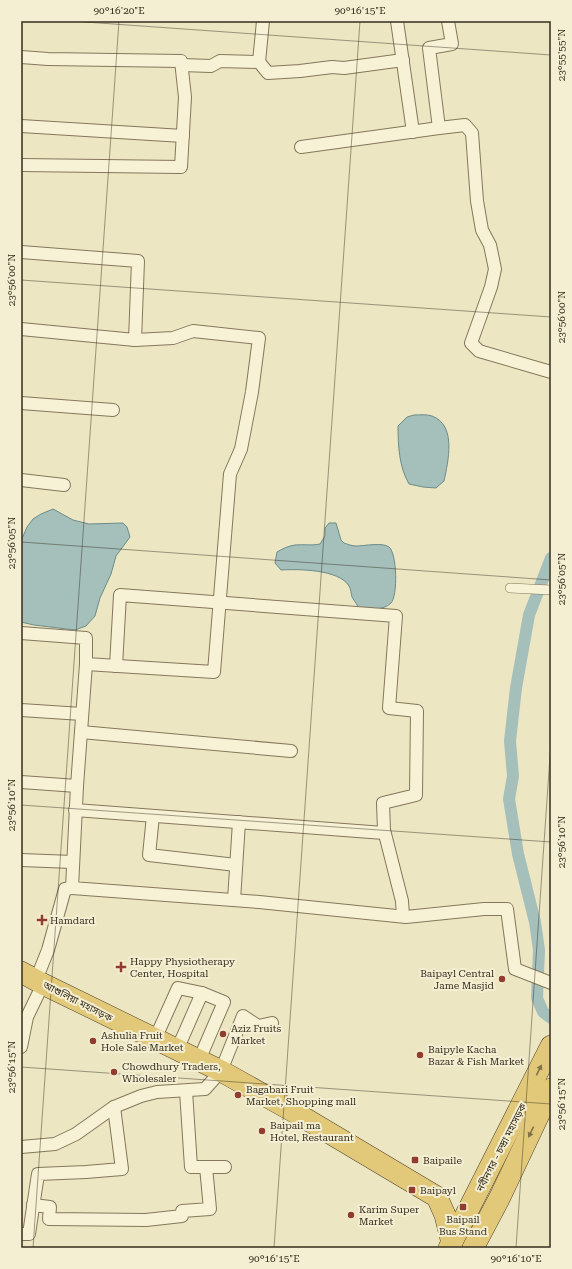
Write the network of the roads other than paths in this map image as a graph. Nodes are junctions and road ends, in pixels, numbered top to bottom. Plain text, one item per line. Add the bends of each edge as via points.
1 (263, 21) edge
2 (397, 21) edge
3 (448, 21) edge
4 (21, 57) edge
5 (403, 60) junction
6 (259, 62) junction
7 (182, 65) junction
8 (21, 126) edge
9 (439, 128) junction
10 (413, 132) junction
11 (183, 136) junction
12 (301, 147) dead end
13 (21, 164) edge
14 (21, 252) edge
15 (21, 329) edge
16 (135, 340) junction
17 (551, 372) edge
18 (21, 402) edge
19 (114, 410) dead end
20 (21, 480) edge
21 (64, 485) dead end
22 (510, 588) dead end
23 (551, 590) edge
24 (219, 603) junction
25 (21, 633) edge
26 (86, 664) junction
27 (116, 666) junction
28 (21, 710) edge
29 (82, 714) junction
30 (81, 732) junction
31 (292, 751) dead end
32 (21, 782) edge
33 (77, 786) junction
34 (75, 810) junction
35 (153, 816) junction
36 (239, 822) junction
37 (384, 833) junction
38 (21, 860) edge
39 (73, 862) junction
40 (236, 864) junction
41 (72, 888) junction
42 (234, 900) junction
43 (403, 916) junction
44 (33, 978) edge
45 (549, 982) edge
46 (202, 993) junction
47 (272, 1023) dead end
48 (155, 1039) junction
49 (551, 1046) edge
50 (21, 1047) edge
51 (177, 1050) junction
52 (199, 1060) junction
53 (221, 1071) junction
54 (186, 1091) junction
55 (549, 1093) edge
56 (114, 1107) junction
57 (21, 1147) edge
58 (206, 1167) junction
59 (225, 1167) dead end
60 (33, 1205) junction
61 (21, 1234) edge
62 (451, 1245) edge
63 (473, 1248) edge

1 - 6 street
2 - 5 street
3 - 9 street via 452,44 429,48
4 - 7 street via 181,61
5 - 6 street via 344,68 268,73
5 - 10 street
6 - 7 street via 220,61 211,66
7 - 11 street via 185,97
8 - 11 street
9 - 10 street
9 - 17 street via 465,125 472,133 482,230 490,245 495,269 471,343 479,351
10 - 12 street
11 - 13 street via 181,167
14 - 16 street via 138,260
15 - 16 street
16 - 24 street via 173,338 193,330 258,338 252,392 241,449 230,474
18 - 19 street
20 - 21 street
22 - 23 street
24 - 27 street via 214,672
24 - 27 street via 120,595
24 - 37 street via 396,616 390,708 417,711 416,795 382,803
25 - 26 street via 86,638
26 - 27 street
26 - 29 street
28 - 29 street
29 - 30 street
30 - 31 street
30 - 33 street
32 - 33 street
33 - 34 street
34 - 35 street
34 - 39 street
35 - 36 street
35 - 40 street via 149,855
36 - 37 street
36 - 40 street
37 - 43 street via 402,901
38 - 39 street
39 - 41 street
40 - 42 street
41 - 42 street
41 - 44 street via 64,889 48,950
42 - 43 street
43 - 45 street via 507,909 515,969
44 - 48 highway, আশুলিয়া মহাসড়ক
44 - 50 street
46 - 48 street via 178,988
46 - 51 street
46 - 52 street via 224,1002
47 - 53 street via 258,1026 243,1016
48 - 51 highway, আশুলিয়া মহাসড়ক
62 -> 49 highway, নবীনগর - চন্দ্রা মহাসড়ক
51 - 52 highway, আশুলিয়া মহাসড়ক
52 - 53 highway, আশুলিয়া মহাসড়ক
53 - 54 street via 205,1089
53 - 62 highway, আশুলিয়া মহাসড়ক via 437,1197 445,1215
54 - 56 street via 157,1092
54 - 58 street via 191,1167
55 -> 63 highway, নবীনগর - চন্দ্রা মহাসড়ক
56 - 57 street via 76,1134 55,1144
56 - 60 street via 122,1169 38,1174
58 - 59 street
58 - 60 street via 210,1209 182,1211 182,1216 146,1220 49,1219 50,1207
60 - 61 street via 29,1234

